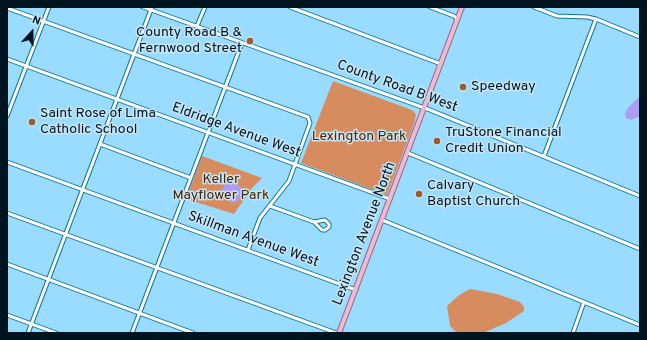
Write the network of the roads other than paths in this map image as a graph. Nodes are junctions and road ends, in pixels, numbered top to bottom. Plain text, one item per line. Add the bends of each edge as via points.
1 (49, 7) edge
2 (143, 7) edge
3 (205, 7) edge
4 (290, 7) edge
5 (430, 7) edge
6 (462, 7) edge
7 (534, 7) edge
8 (7, 8) edge
9 (152, 8) edge
10 (457, 19) junction
11 (596, 20) junction
12 (43, 22) junction
13 (197, 26) junction
14 (640, 37) edge
15 (242, 43) junction
16 (134, 55) junction
17 (7, 59) edge
18 (441, 64) junction
19 (26, 66) junction
20 (225, 88) junction
21 (118, 100) junction
22 (424, 108) junction
23 (8, 111) edge
24 (7, 116) edge
25 (208, 133) junction
26 (100, 144) junction
27 (408, 153) junction
28 (544, 156) junction
29 (7, 162) edge
30 (295, 164) junction
31 (191, 178) junction
32 (83, 189) junction
33 (640, 196) edge
34 (390, 199) junction
35 (270, 206) junction
36 (7, 213) edge
37 (382, 220) junction
38 (314, 222) junction
39 (174, 223) junction
40 (66, 234) junction
41 (640, 249) edge
42 (248, 250) junction
43 (7, 264) edge
44 (157, 268) junction
45 (49, 279) junction
46 (356, 290) junction
47 (584, 302) junction
48 (140, 313) junction
49 (7, 315) edge
50 (32, 324) junction
51 (640, 325) edge
52 (28, 333) edge
53 (56, 333) edge
54 (132, 333) edge
55 (193, 333) edge
56 (336, 333) edge
57 (339, 333) edge
58 (573, 333) edge

1 - 12 street
2 - 9 street, County Road B West
3 - 13 street
4 - 18 street
5 - 10 street
6 - 10 main road, Lexington Avenue North
7 - 11 street via 557,16
8 - 12 street
9 - 13 street, County Road B West
9 - 16 street
10 - 18 main road, Lexington Avenue North
11 - 14 street
11 - 28 street
12 - 16 street
12 - 19 street
13 - 15 street, County Road B West
15 - 20 street
15 - 22 street, County Road B West
16 - 20 street
16 - 21 street
17 - 19 street, Eldridge Avenue West
18 - 22 main road, Lexington Avenue North
19 - 21 street, Eldridge Avenue West
19 - 23 street
20 - 25 street
20 - 30 street via 308,117 310,126
21 - 25 street, Eldridge Avenue West
21 - 26 street
22 - 27 main road, Lexington Avenue North
22 - 28 street, County Road B West
23 - 24 street
25 - 30 street, Eldridge Avenue West
25 - 31 street
26 - 31 street
26 - 32 street
27 - 34 main road, Lexington Avenue North
27 - 41 street
28 - 33 street, County Road B West
29 - 32 street, Skillman Avenue West
30 - 34 street, Eldridge Avenue West
30 - 35 street via 285,188
31 - 39 street
32 - 39 street, Skillman Avenue West
32 - 40 street
34 - 37 main road, Lexington Avenue North
35 - 38 street
35 - 42 street via 258,222
36 - 40 street
37 - 46 main road, Lexington Avenue North
37 - 47 street
38 - 38 street via 322,230 329,227 325,220
39 - 42 street, Skillman Avenue West
39 - 44 street
40 - 44 street
40 - 45 street
42 - 46 street, Skillman Avenue West
43 - 45 street
44 - 48 street
44 - 56 street
45 - 48 street
45 - 50 street
46 - 57 main road, Lexington Avenue North
47 - 51 street
47 - 58 street
48 - 54 street
48 - 55 street
49 - 50 street
50 - 52 street
50 - 53 street

